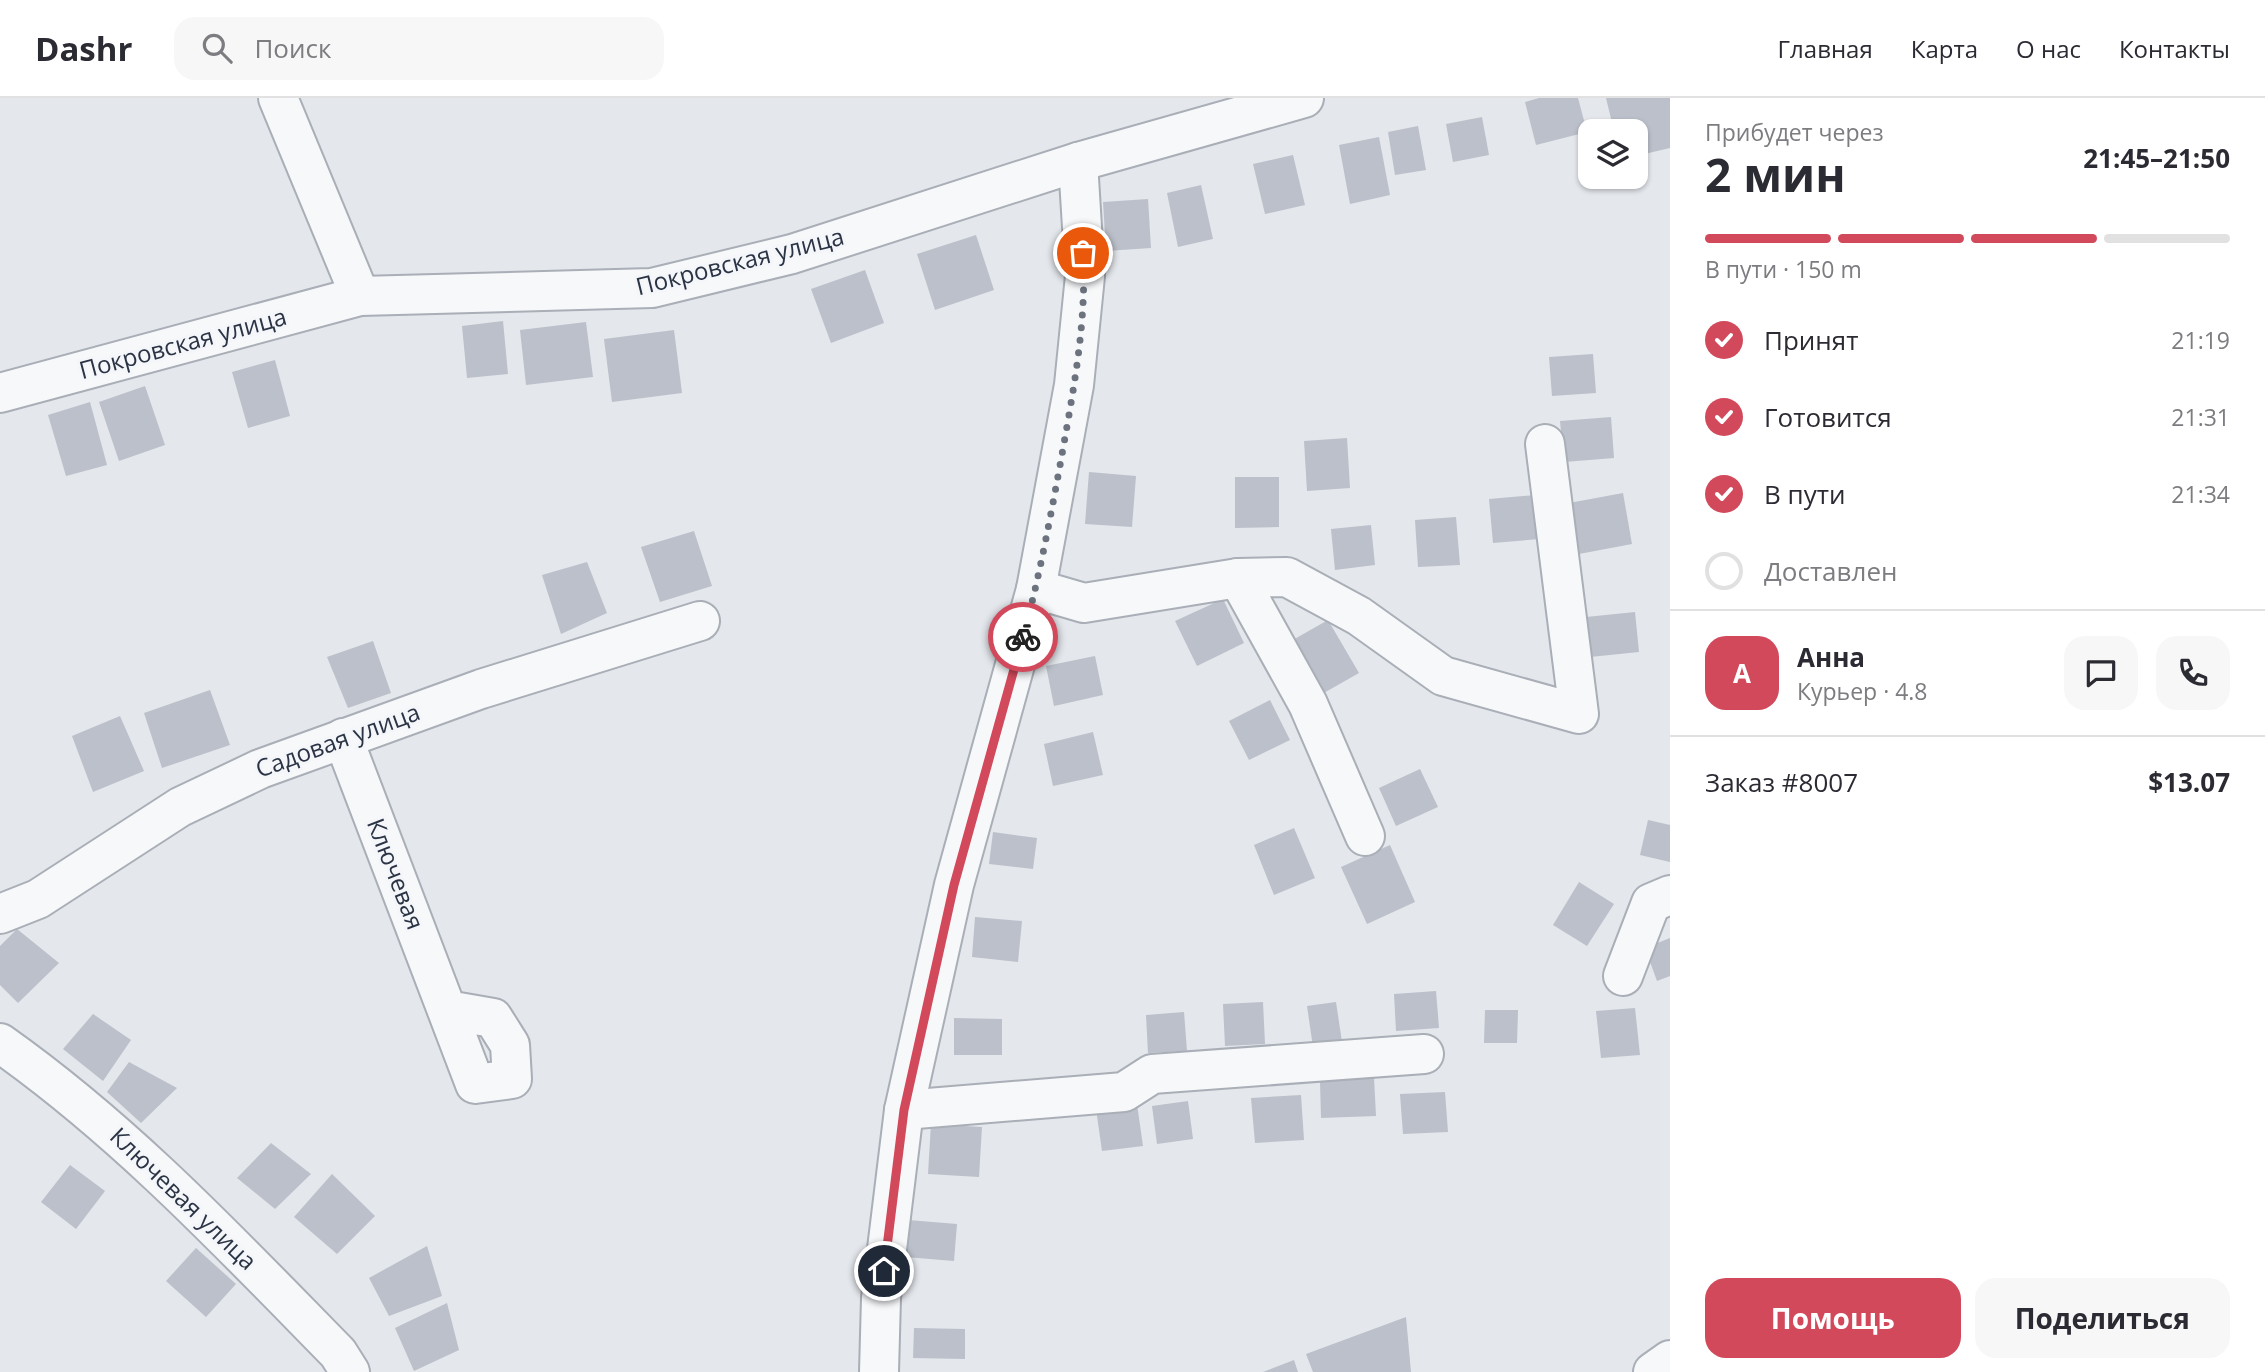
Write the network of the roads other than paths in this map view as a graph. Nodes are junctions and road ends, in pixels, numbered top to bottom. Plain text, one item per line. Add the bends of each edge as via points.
1 (278, 98) edge
2 (1304, 98) edge
3 (1078, 162) junction
4 (360, 296) junction
5 (0, 393) edge
6 (1545, 444) dead end
7 (1238, 578) junction
8 (1036, 589) junction
9 (700, 621) dead end
10 (343, 738) junction
11 (1364, 836) dead end
12 (1670, 895) edge
13 (0, 914) edge
14 (1623, 976) dead end
15 (447, 1010) dead end
16 (0, 1042) edge
17 (1424, 1054) dead end
18 (904, 1110) junction
19 (1670, 1360) edge
20 (350, 1372) edge
21 (879, 1372) edge
22 (1653, 1372) edge

1 - 4 street
2 - 3 street, Покровская улица
3 - 4 street, Покровская улица via 792,254 652,288
3 - 8 street via 1085,276 1074,385
4 - 5 street, Покровская улица
6 - 7 street via 1578,714 1443,676 1359,616 1287,577
7 - 8 street via 1084,603
7 - 11 street via 1308,704
8 - 18 street via 954,885
9 - 10 street, Садовая улица via 481,689
10 - 13 street, Садовая улица via 260,769 180,807 38,899
10 - 15 street, Ключевая
12 - 14 street via 1651,903
16 - 20 street, Ключевая улица via 60,1085 176,1187 338,1353
17 - 18 street via 1152,1074 1124,1092
18 - 21 street via 881,1298
19 - 22 street

